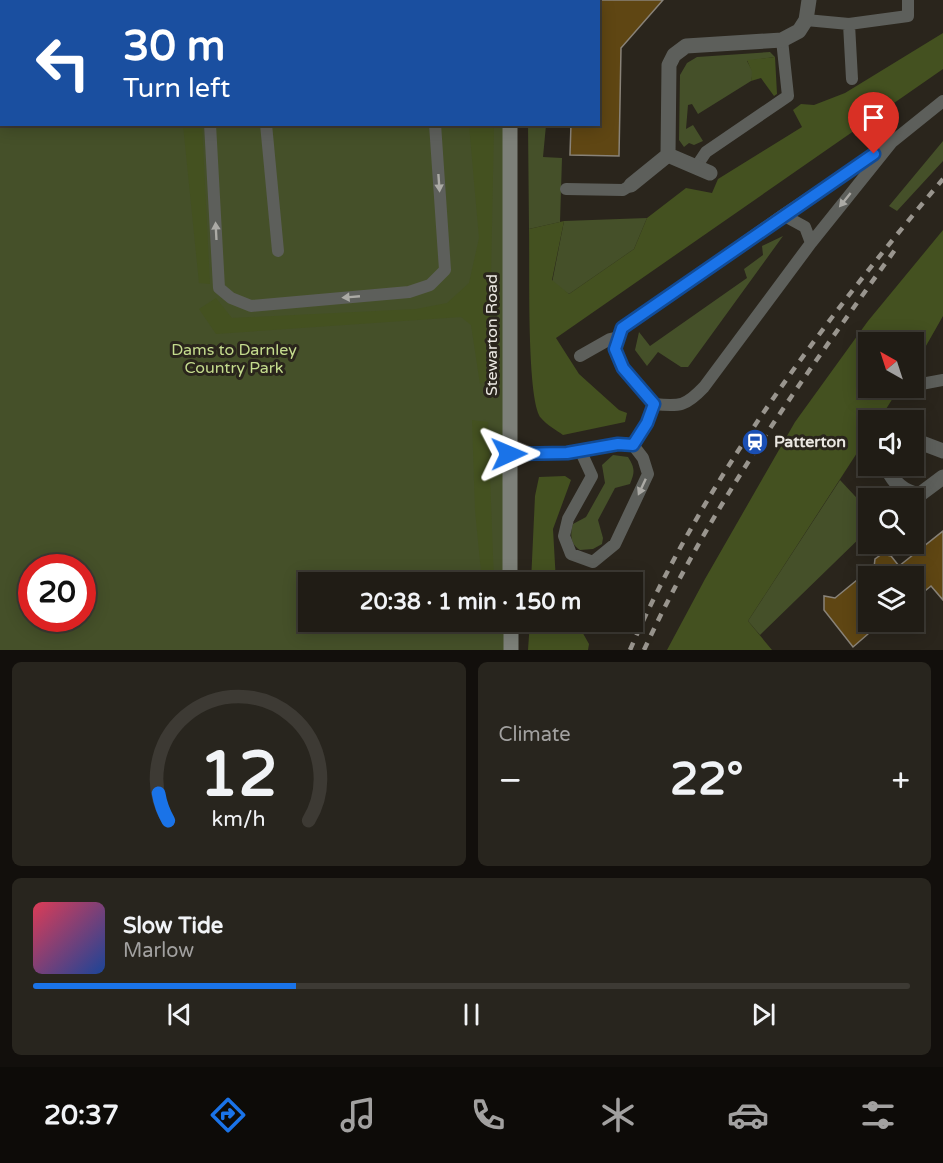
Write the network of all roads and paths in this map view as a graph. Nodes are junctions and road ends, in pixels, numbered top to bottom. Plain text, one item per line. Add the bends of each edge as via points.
1 (809, 0) edge
2 (908, 0) edge
3 (806, 20) junction
4 (849, 24) junction
5 (782, 40) junction
6 (852, 79) dead end
7 (943, 101) edge
8 (210, 126) edge
9 (266, 126) edge
10 (435, 126) edge
11 (510, 126) edge
12 (892, 142) junction
13 (668, 155) junction
14 (703, 170) joint
15 (631, 185) joint
16 (566, 189) dead end
17 (783, 215) junction
18 (811, 243) junction
19 (278, 251) dead end
20 (619, 337) junction
21 (580, 356) dead end
22 (943, 380) edge
23 (924, 384) edge
24 (654, 404) junction
25 (924, 444) edge
26 (633, 445) junction
27 (943, 451) edge
28 (581, 452) junction
29 (509, 454) junction
30 (891, 476) edge
31 (943, 477) edge
32 (902, 488) edge
33 (924, 492) edge
34 (510, 572) edge
35 (511, 632) edge
36 (511, 650) edge

1 - 3 street
2 - 4 lane via 908,16
3 - 4 lane
3 - 5 street via 799,31
4 - 6 lane
5 - 13 street via 686,46 674,55 669,65
5 - 14 lane via 788,96 706,152
7 - 12 lane
10 -> 8 lane via 445,270 430,285 409,292 251,306 219,288
9 - 19 lane
11 - 29 main road, Stewarton Road
12 - 17 lane
12 -> 18 lane
13 - 14 street
13 - 15 street
15 - 16 lane via 623,190
17 - 18 lane via 805,227
17 - 20 lane via 622,328
18 - 24 lane via 691,401 678,407
20 - 21 lane
20 - 24 lane via 615,349 623,368
22 - 23 lane
24 - 26 lane
25 - 27 street
26 - 28 lane
26 -> 28 lane via 648,474 615,544 593,562 571,554 564,536 568,519 592,476
28 - 29 lane
29 - 34 main road, Stewarton Road
30 - 32 street
31 - 33 street
35 - 36 main road

